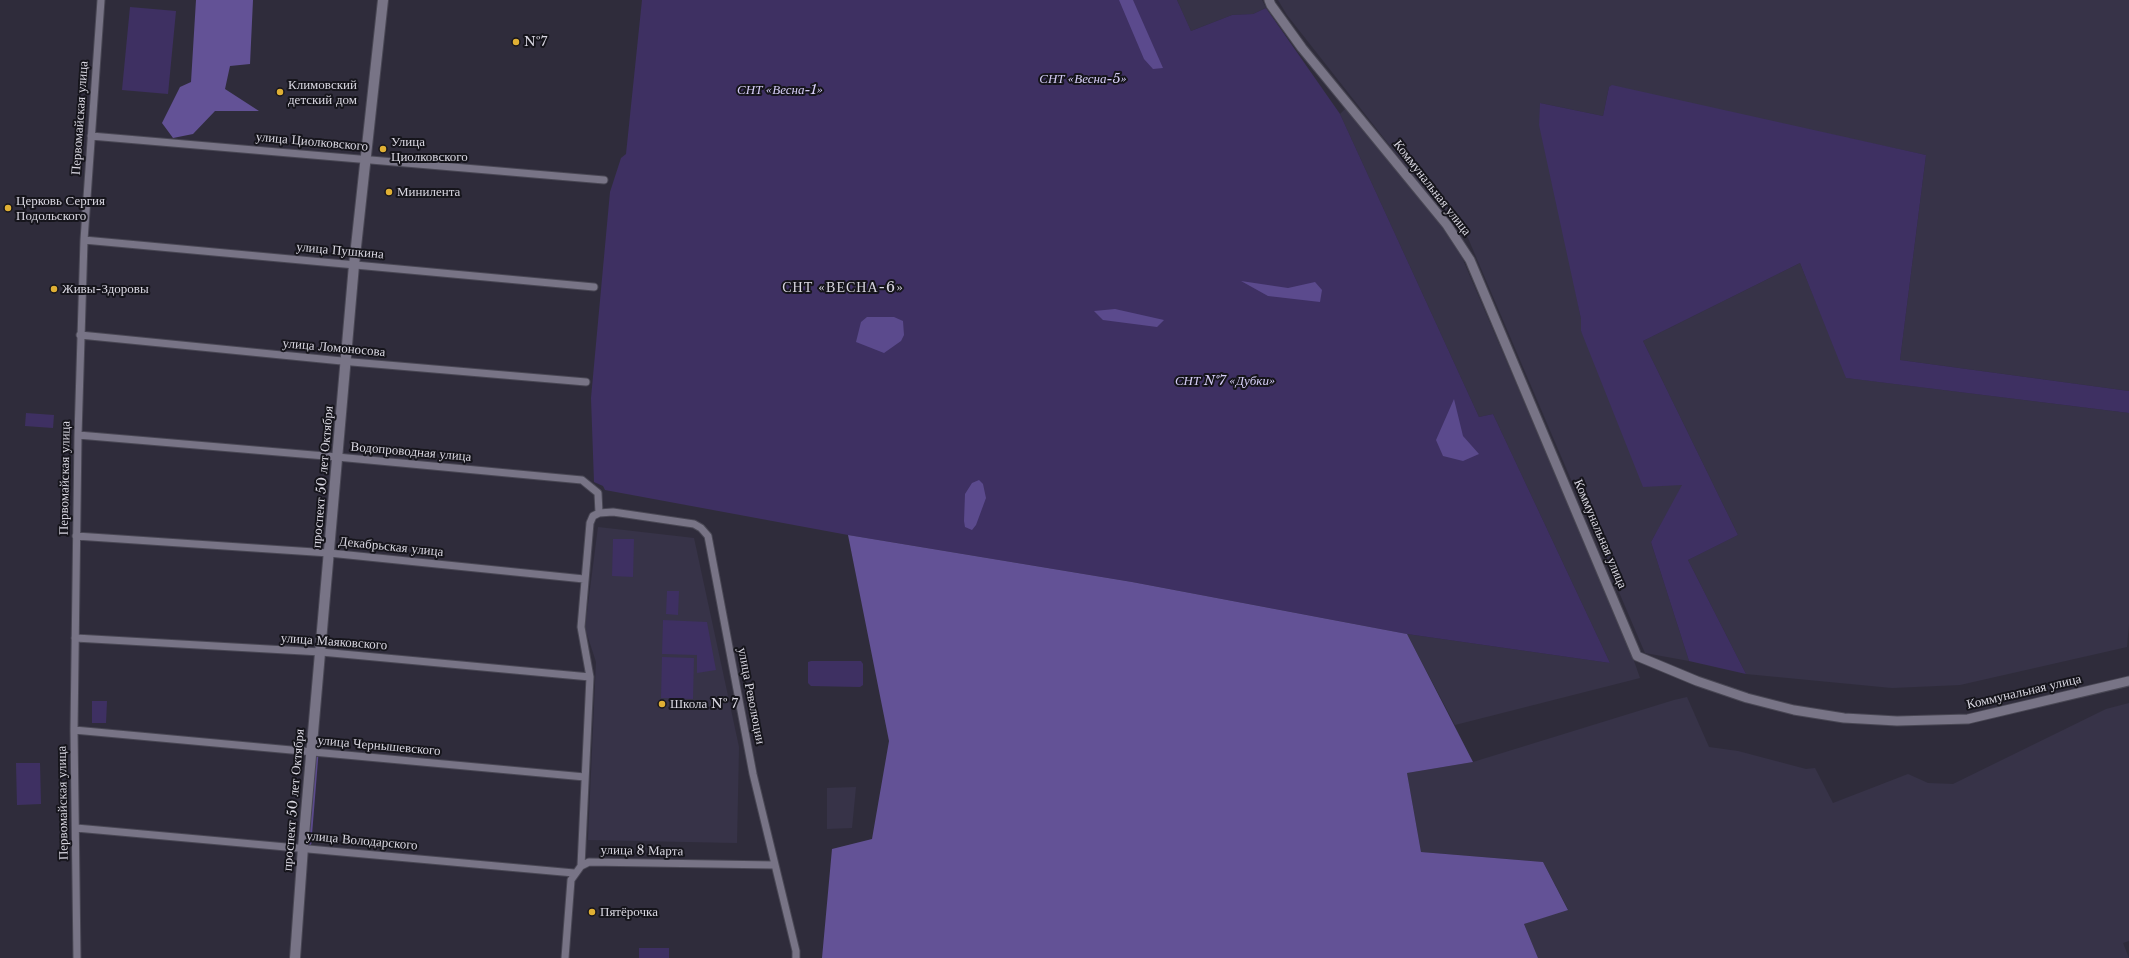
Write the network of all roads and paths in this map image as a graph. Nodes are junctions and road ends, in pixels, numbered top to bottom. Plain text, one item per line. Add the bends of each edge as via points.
1 (101, 0) edge
2 (383, 0) edge
3 (1269, 0) edge
4 (91, 136) junction
5 (366, 158) junction
6 (604, 180) dead end
7 (84, 240) junction
8 (354, 265) junction
9 (594, 286) dead end
10 (80, 335) junction
11 (346, 362) junction
12 (586, 382) dead end
13 (78, 435) junction
14 (338, 457) junction
15 (599, 513) junction
16 (76, 536) junction
17 (329, 553) junction
18 (584, 579) junction
19 (75, 638) junction
20 (321, 652) junction
21 (590, 677) junction
22 (2129, 681) edge
23 (74, 730) junction
24 (312, 753) junction
25 (586, 777) junction
26 (76, 828) junction
27 (303, 847) junction
28 (774, 865) junction
29 (581, 866) junction
30 (574, 873) junction
31 (77, 958) edge
32 (295, 958) edge
33 (565, 958) edge
34 (796, 958) edge

1 - 4 street, Первомайская улица
2 - 5 main road, проспект 50 лет Октября
3 - 22 street, Коммунальная улица via 1302,48 1447,225 1470,260 1637,656 1697,681 1794,710 1844,718 1897,721 1968,718
4 - 5 street, улица Циолковского
4 - 7 street, Первомайская улица
5 - 6 street, улица Циолковского
5 - 8 main road, проспект 50 лет Октября
7 - 8 street, улица Пушкина
7 - 10 street, Первомайская улица
8 - 9 street, улица Пушкина
8 - 11 main road, проспект 50 лет Октября
10 - 11 street, улица Ломоносова
10 - 13 street, Первомайская улица
11 - 12 street, улица Ломоносова
11 - 14 main road, проспект 50 лет Октября
13 - 14 street, Водопроводная улица
13 - 16 street, Первомайская улица
14 - 15 street, Водопроводная улица via 582,480 598,493
14 - 17 main road, проспект 50 лет Октября
15 - 18 street via 593,516 590,523
15 - 28 street, улица Революции via 613,512 694,524 708,536 753,774
16 - 17 street, Декабрьская улица
16 - 19 street, Первомайская улица
17 - 18 street, Декабрьская улица
17 - 20 main road, проспект 50 лет Октября
18 - 21 street via 581,628
19 - 20 street, улица Маяковского
19 - 23 street, Первомайская улица
20 - 21 street, улица Маяковского
20 - 24 main road, проспект 50 лет Октября
21 - 25 street
23 - 24 street, улица Чернышевского
23 - 26 street, Первомайская улица
24 - 25 street, улица Чернышевского
24 - 27 main road, проспект 50 лет Октября
25 - 29 street
26 - 27 street, улица Володарского
26 - 31 street, Первомайская улица
27 - 30 street, улица Володарского
27 - 32 main road, проспект 50 лет Октября
28 - 29 street, улица 8 Марта via 589,862
28 - 34 street, улица Революции
29 - 30 street
30 - 33 street via 571,880

